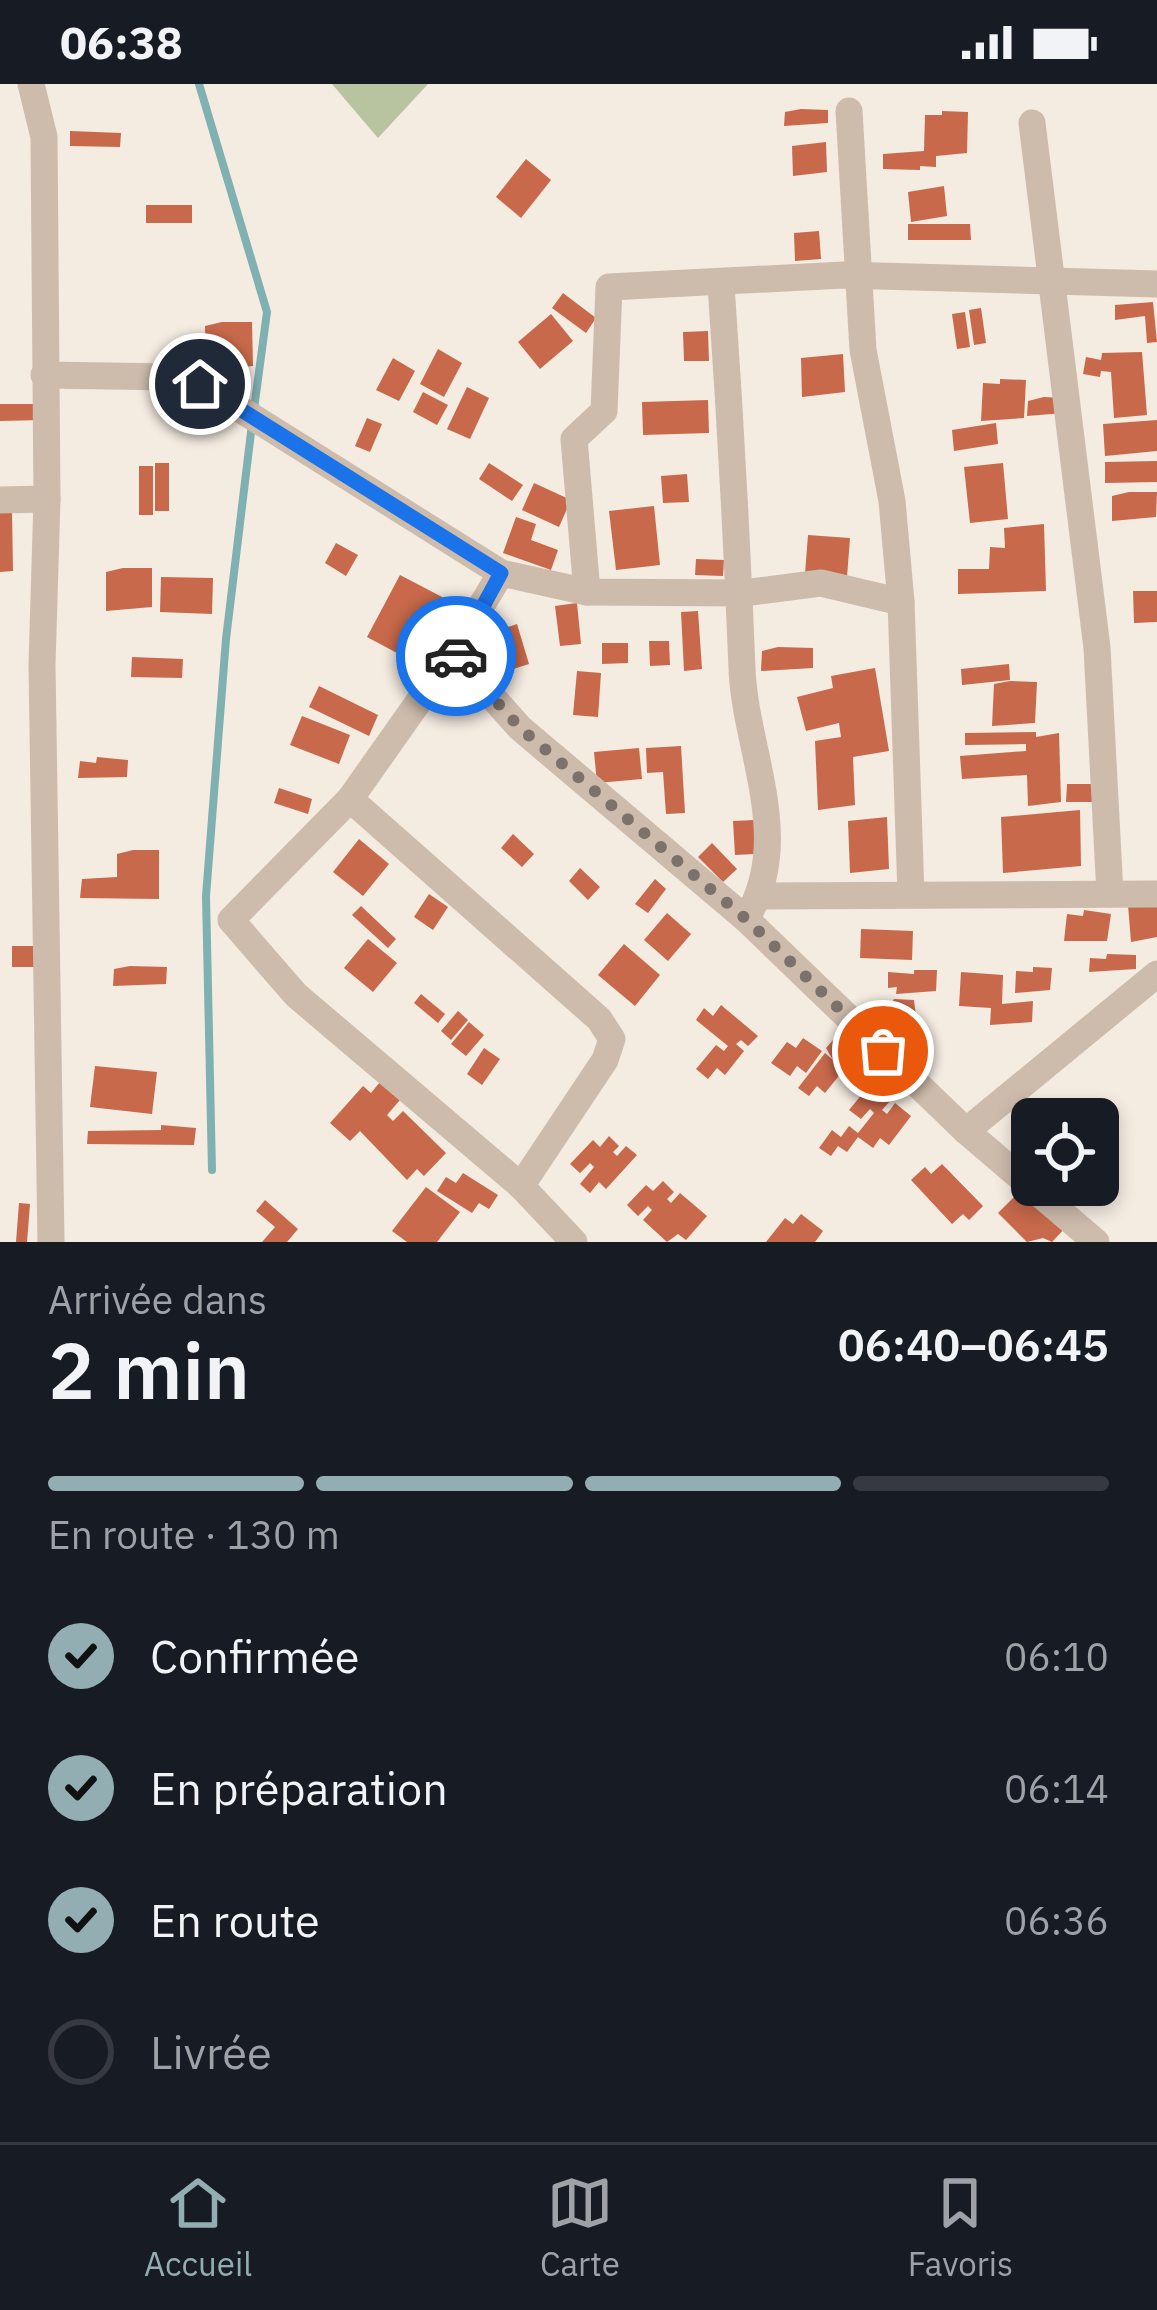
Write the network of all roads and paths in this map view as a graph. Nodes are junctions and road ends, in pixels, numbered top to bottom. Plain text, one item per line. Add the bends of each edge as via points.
1 (31, 84) edge
2 (849, 111) dead end
3 (1032, 123) dead end
4 (856, 276) junction
5 (1049, 279) junction
6 (721, 284) junction
7 (1157, 284) edge
8 (44, 375) junction
9 (47, 499) junction
10 (0, 500) edge
11 (501, 573) junction
12 (587, 592) junction
13 (743, 592) junction
14 (901, 602) junction
15 (453, 653) junction
16 (350, 800) junction
17 (911, 894) junction
18 (1110, 894) junction
19 (1157, 894) edge
20 (753, 908) junction
21 (1157, 974) edge
22 (966, 1130) junction
23 (520, 1186) junction
24 (50, 1242) edge
25 (574, 1242) edge
26 (1096, 1242) edge

1 - 8 street via 44,137
2 - 4 street
3 - 5 street
4 - 5 street
4 - 6 street
4 - 14 street
5 - 7 street
5 - 18 street via 1097,647
6 - 12 street via 609,287 604,411 574,440
6 - 13 street
8 - 9 street
8 - 11 street via 200,384
9 - 10 street
9 - 24 street
11 - 12 street
11 - 15 street
12 - 13 street
13 - 14 street via 821,583
13 - 20 street via 742,674 765,807
14 - 17 street
15 - 16 street
15 - 20 street via 520,728
16 - 23 street via 599,1018 613,1039
16 - 23 street via 232,915 232,926 296,995
17 - 18 street
17 - 20 street
18 - 19 street
20 - 22 street
21 - 22 street
22 - 26 street
23 - 25 street

